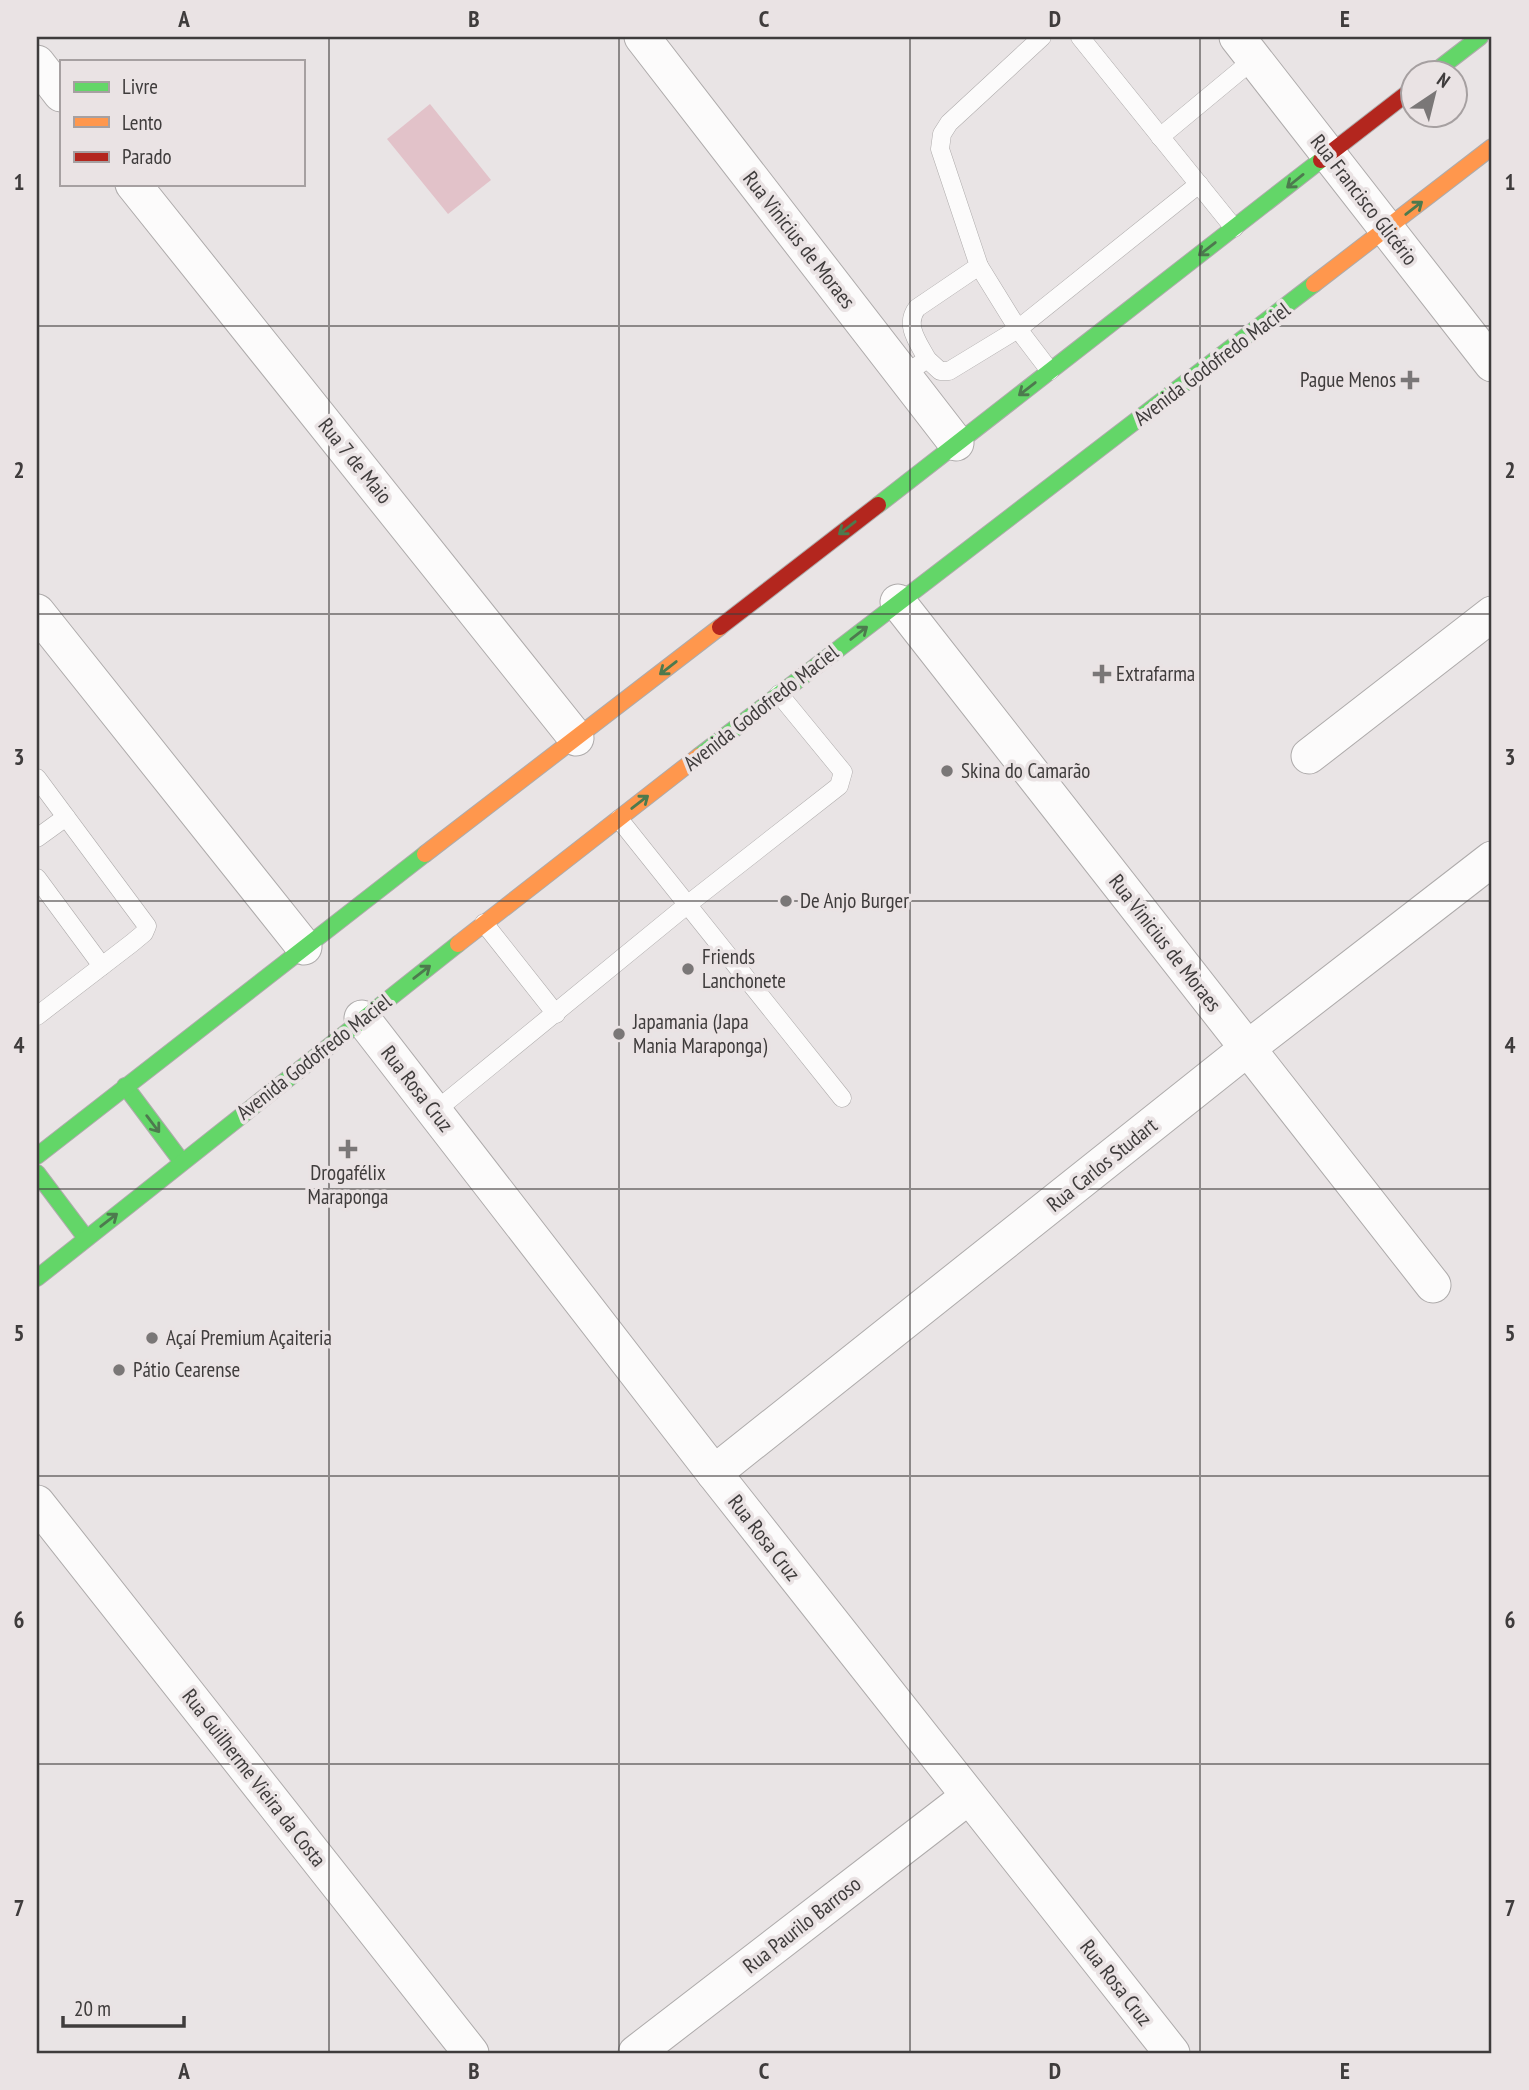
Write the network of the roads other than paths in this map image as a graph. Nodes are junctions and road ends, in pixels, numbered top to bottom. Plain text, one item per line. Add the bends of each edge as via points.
1 (642, 37) edge
2 (1042, 37) edge
3 (1080, 37) edge
4 (1480, 37) edge
5 (1245, 48) edge
6 (1450, 60) edge
7 (37, 63) edge
8 (60, 93) edge
9 (1400, 98) edge
10 (1160, 136) junction
11 (1492, 147) edge
12 (1328, 154) junction
13 (1199, 184) junction
14 (135, 186) edge
15 (1234, 228) junction
16 (1387, 229) junction
17 (979, 266) junction
18 (1018, 329) junction
19 (1492, 364) edge
20 (915, 367) junction
21 (1050, 371) junction
22 (956, 443) junction
23 (898, 602) junction
24 (37, 612) edge
25 (1492, 614) edge
26 (779, 694) junction
27 (576, 738) junction
28 (1309, 756) dead end
29 (37, 778) edge
30 (66, 817) junction
31 (619, 819) junction
32 (37, 838) edge
33 (1492, 859) edge
34 (37, 878) edge
35 (687, 905) junction
36 (484, 923) junction
37 (304, 947) junction
38 (102, 966) junction
39 (556, 1014) junction
40 (37, 1016) edge
41 (362, 1018) junction
42 (1248, 1048) junction
43 (125, 1086) junction
44 (842, 1098) dead end
45 (434, 1112) junction
46 (37, 1156) edge
47 (182, 1162) junction
48 (37, 1173) edge
49 (86, 1238) junction
50 (37, 1278) edge
51 (1433, 1285) dead end
52 (714, 1474) junction
53 (37, 1503) edge
54 (968, 1797) junction
55 (673, 2043) edge
56 (471, 2053) edge
57 (636, 2053) edge
58 (1172, 2053) edge

1 - 20 street, Rua Vinicius de Moraes
2 - 17 lane via 942,134 940,149
3 - 10 lane
4 - 6 main road
5 - 10 lane
5 - 12 street, Rua Francisco Glicério
7 - 8 street
9 - 12 main road
10 - 13 lane
16 -> 11 main road, Avenida Godofredo Maciel
12 -> 15 main road
12 - 16 street, Rua Francisco Glicério
13 - 15 lane
13 - 18 lane
14 - 27 street, Rua 7 de Maio
15 -> 21 main road
16 - 19 street, Rua Francisco Glicério
16 - 23 main road, Avenida Godofredo Maciel
17 - 18 lane
17 - 20 lane via 912,315
18 - 20 lane via 949,371
18 - 21 lane
20 - 22 street, Rua Vinicius de Moraes
21 -> 22 main road
22 -> 27 main road
26 -> 23 main road, Avenida Godofredo Maciel
23 - 42 street, Rua Vinicius de Moraes
24 - 37 street
25 - 28 street
31 -> 26 main road, Avenida Godofredo Maciel
26 - 35 lane via 843,772 839,786
27 - 37 main road
29 - 30 lane
30 - 32 lane
30 - 38 lane via 147,926
31 - 35 lane
31 - 36 main road, Avenida Godofredo Maciel
33 - 42 street, Rua Carlos Studart
34 - 38 lane
35 - 39 lane
35 - 44 lane
36 - 39 lane
41 -> 36 main road, Avenida Godofredo Maciel
37 - 43 main road
38 - 40 lane
39 - 45 lane
41 - 45 street, Rua Rosa Cruz
41 - 47 main road, Avenida Godofredo Maciel
42 - 51 street, Rua Vinicius de Moraes
42 - 52 street, Rua Carlos Studart
43 - 46 main road
43 -> 47 main road
45 - 52 street, Rua Rosa Cruz
49 -> 47 main road, Avenida Godofredo Maciel
48 - 49 main road
49 - 50 main road, Avenida Godofredo Maciel
52 - 54 street, Rua Rosa Cruz
53 - 56 street, Rua Guilherme Vieira da Costa
54 - 55 street, Rua Paurilo Barroso
54 - 58 street, Rua Rosa Cruz
55 - 57 street, Rua Paurilo Barroso

